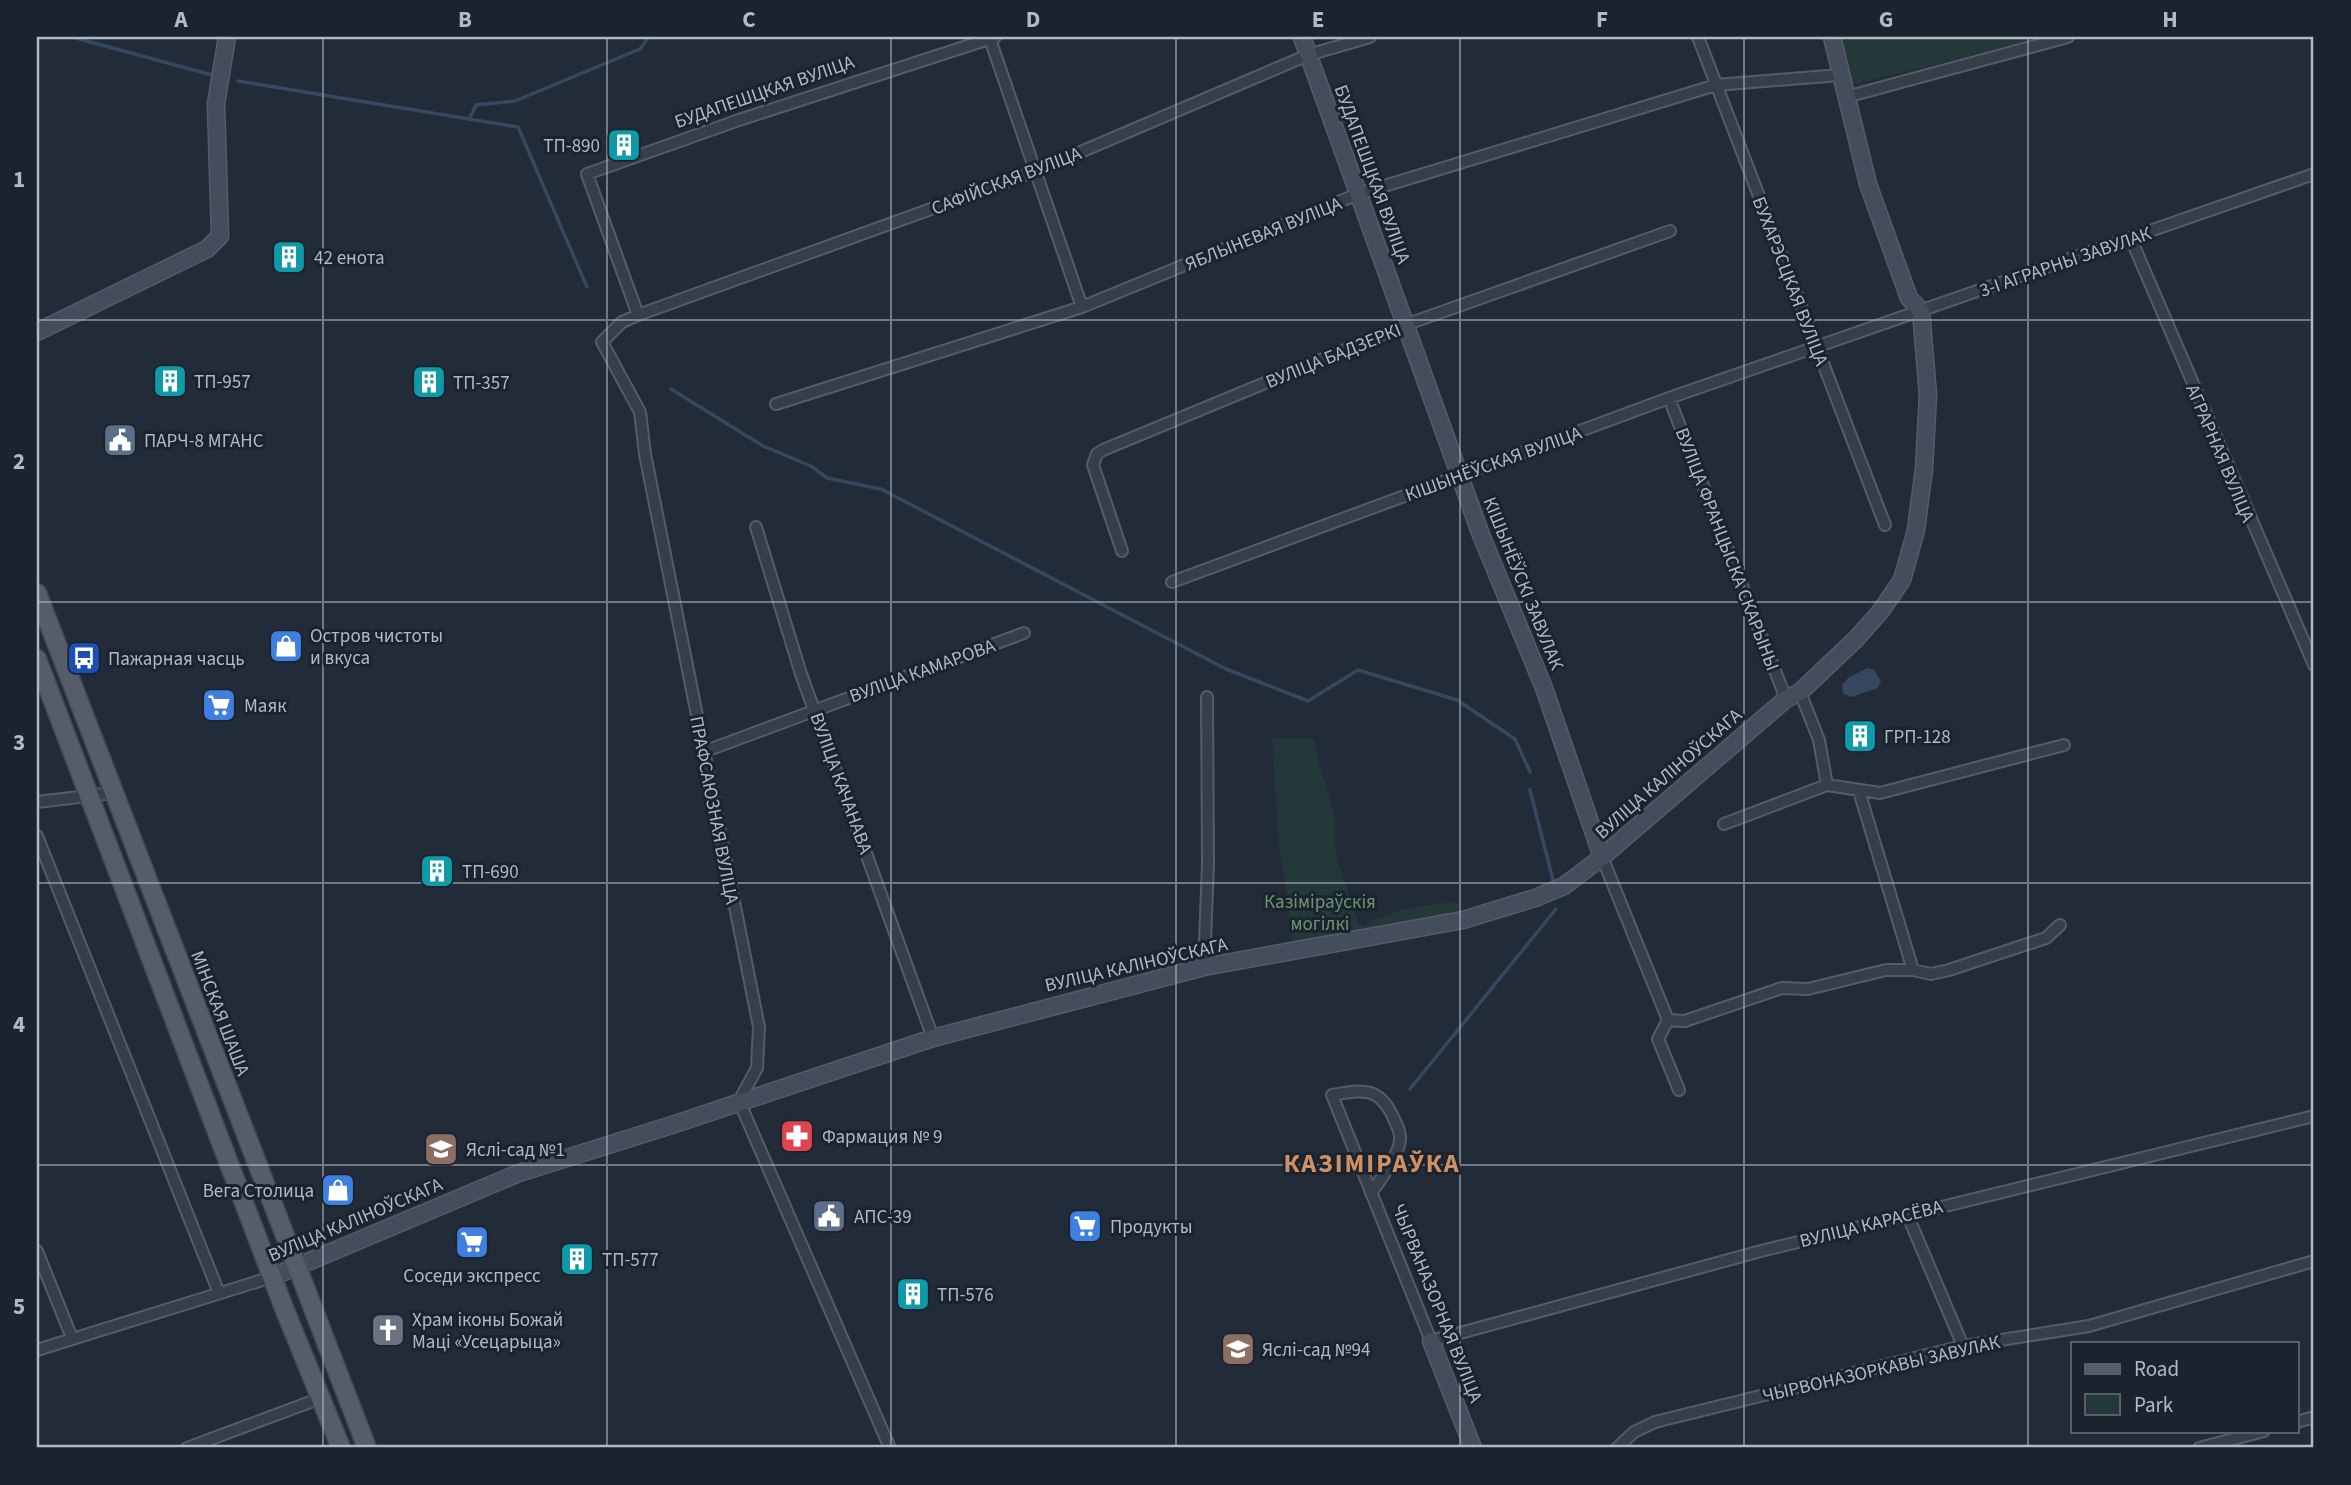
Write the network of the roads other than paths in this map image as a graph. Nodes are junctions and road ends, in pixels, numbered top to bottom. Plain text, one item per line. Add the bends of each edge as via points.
1 (227, 37) edge
2 (1301, 37) edge
3 (1370, 37) edge
4 (1698, 37) edge
5 (1832, 37) edge
6 (2068, 37) edge
7 (992, 38) edge
8 (1308, 55) junction
9 (1840, 75) junction
10 (1716, 85) junction
11 (1846, 97) junction
12 (1036, 171) junction
13 (2314, 174) edge
14 (1358, 194) junction
15 (1670, 231) dead end
16 (2131, 239) junction
17 (1082, 307) junction
18 (1920, 311) junction
19 (638, 315) junction
20 (1405, 325) junction
21 (37, 332) edge
22 (1816, 347) junction
23 (1669, 398) junction
24 (776, 404) dead end
25 (1458, 475) junction
26 (1885, 525) dead end
27 (756, 527) dead end
28 (1122, 551) dead end
29 (1171, 582) dead end
30 (37, 593) edge
31 (1024, 633) dead end
32 (37, 659) edge
33 (2314, 665) edge
34 (1793, 696) junction
35 (1207, 697) dead end
36 (815, 710) junction
37 (2064, 745) dead end
38 (703, 752) junction
39 (1827, 785) junction
40 (1859, 791) junction
41 (113, 793) junction
42 (88, 796) junction
43 (37, 802) edge
44 (1724, 824) dead end
45 (37, 836) edge
46 (1602, 857) junction
47 (2060, 925) dead end
48 (1204, 967) junction
49 (1913, 970) junction
50 (1668, 1020) junction
51 (933, 1038) junction
52 (1679, 1090) dead end
53 (739, 1101) junction
54 (2314, 1116) edge
55 (1371, 1193) junction
56 (1907, 1214) junction
57 (37, 1251) edge
58 (2314, 1261) edge
59 (298, 1267) junction
60 (272, 1277) junction
61 (219, 1293) junction
62 (72, 1338) junction
63 (1431, 1341) junction
64 (1963, 1346) junction
65 (37, 1350) edge
66 (321, 1398) junction
67 (2260, 1432) edge
68 (187, 1448) edge
69 (341, 1448) edge
70 (367, 1448) edge
71 (890, 1448) edge
72 (1473, 1448) edge
73 (1616, 1448) edge
74 (2199, 1448) edge

1 - 21 main road via 216,104 220,236 207,249
2 - 8 main road, БУДАПЕШЦКАЯ ВУЛІЦА
3 - 8 street, САФІЙСКАЯ ВУЛІЦА
4 - 10 street, БУХАРЭСЦКАЯ ВУЛІЦА
5 - 9 main road
6 - 11 street
7 - 12 street
7 - 19 street, БУДАПЕШЦКАЯ ВУЛІЦА via 587,174
8 - 12 street, САФІЙСКАЯ ВУЛІЦА
8 - 14 main road, БУДАПЕШЦКАЯ ВУЛІЦА
9 - 10 street, ЯБЛЫНЕВАЯ ВУЛІЦА
9 - 11 main road
10 - 14 street, ЯБЛЫНЕВАЯ ВУЛІЦА
10 - 22 street, БУХАРЭСЦКАЯ ВУЛІЦА
11 - 18 main road via 1868,184 1909,298
12 - 17 street
12 - 19 street, САФІЙСКАЯ ВУЛІЦА
13 - 16 street, 3-І АГРАРНЫ ЗАВУЛАК
14 - 17 street, ЯБЛЫНЕВАЯ ВУЛІЦА
14 - 20 main road, БУДАПЕШЦКАЯ ВУЛІЦА
15 - 20 street, ВУЛІЦА БАДЗЕРКІ
16 - 18 street, 3-І АГРАРНЫ ЗАВУЛАК
16 - 33 street, АГРАРНАЯ ВУЛІЦА
17 - 24 street, ЯБЛЫНЕВАЯ ВУЛІЦА
18 - 22 street, 3-І АГРАРНЫ ЗАВУЛАК
18 - 34 main road, ВУЛІЦА КАЛІНОЎСКАГА via 1928,395 1924,468 1916,530 1902,580 1856,639
19 - 38 street, ПРАФСАЮЗНАЯ ВУЛІЦА via 622,322 602,342 639,412
20 - 25 main road, КІШЫНЁЎСКІ ЗАВУЛАК
20 - 28 street, ВУЛІЦА БАДЗЕРКІ via 1097,454 1093,465
22 - 23 street, КІШЫНЁЎСКАЯ ВУЛІЦА
22 - 26 street, БУХАРЭСЦКАЯ ВУЛІЦА
23 - 25 street, КІШЫНЁЎСКАЯ ВУЛІЦА
23 - 34 street, ВУЛІЦА ФРАНЦЫСКА СКАРЫНЫ
25 - 29 street, КІШЫНЁЎСКАЯ ВУЛІЦА
25 - 46 main road, КІШЫНЁЎСКІ ЗАВУЛАК via 1544,688
27 - 36 street, ВУЛІЦА КАЧАНАВА
30 - 41 main road, МІНСКАЯ ШАША
31 - 36 street, ВУЛІЦА КАМАРОВА
32 - 42 main road
34 - 39 street, ВУЛІЦА ФРАНЦЫСКА СКАРЫНЫ via 1819,740
34 - 46 main road, ВУЛІЦА КАЛІНОЎСКАГА
35 - 48 street
36 - 38 street, ВУЛІЦА КАМАРОВА
36 - 51 street, ВУЛІЦА КАЧАНАВА
37 - 40 street via 1880,793
38 - 53 street, ПРАФСАЮЗНАЯ ВУЛІЦА via 758,1027 757,1068
39 - 40 street
39 - 44 street
40 - 49 street
41 - 42 street
41 - 59 main road, МІНСКАЯ ШАША
42 - 43 street
42 - 60 main road
45 - 61 street
46 - 48 main road, ВУЛІЦА КАЛІНОЎСКАГА via 1564,886 1464,919
46 - 50 street
47 - 49 street via 2046,939 1949,970 1931,974
48 - 51 main road, ВУЛІЦА КАЛІНОЎСКАГА
49 - 50 street via 1886,970 1808,989 1783,988 1685,1021
50 - 52 street via 1658,1039
51 - 53 main road, ВУЛІЦА КАЛІНОЎСКАГА
53 - 59 main road, ВУЛІЦА КАЛІНОЎСКАГА via 519,1172
53 - 71 street
54 - 56 street, ВУЛІЦА КАРАСЁВА
55 - 55 street, ЧЫРВАНАЗОРНАЯ ВУЛІЦА via 1332,1095 1379,1094 1399,1129 1400,1140
55 - 63 street, ЧЫРВАНАЗОРНАЯ ВУЛІЦА
56 - 63 street, ВУЛІЦА КАРАСЁВА
56 - 64 street
57 - 62 street
58 - 64 street, ЧЫРВОНАЗОРКАВЫ ЗАВУЛАК via 2089,1326
59 - 60 main road, ВУЛІЦА КАЛІНОЎСКАГА
59 - 70 main road, МІНСКАЯ ШАША
60 - 61 street, ВУЛІЦА КАЛІНОЎСКАГА
60 - 66 main road
61 - 62 street, ВУЛІЦА КАЛІНОЎСКАГА
62 - 65 street, ВУЛІЦА КАЛІНОЎСКАГА
63 - 72 main road, ЧЫРВАНАЗОРНАЯ ВУЛІЦА
64 - 73 street, ЧЫРВОНАЗОРКАВЫ ЗАВУЛАК via 1655,1422
66 - 68 street
66 - 69 main road
67 - 74 street

